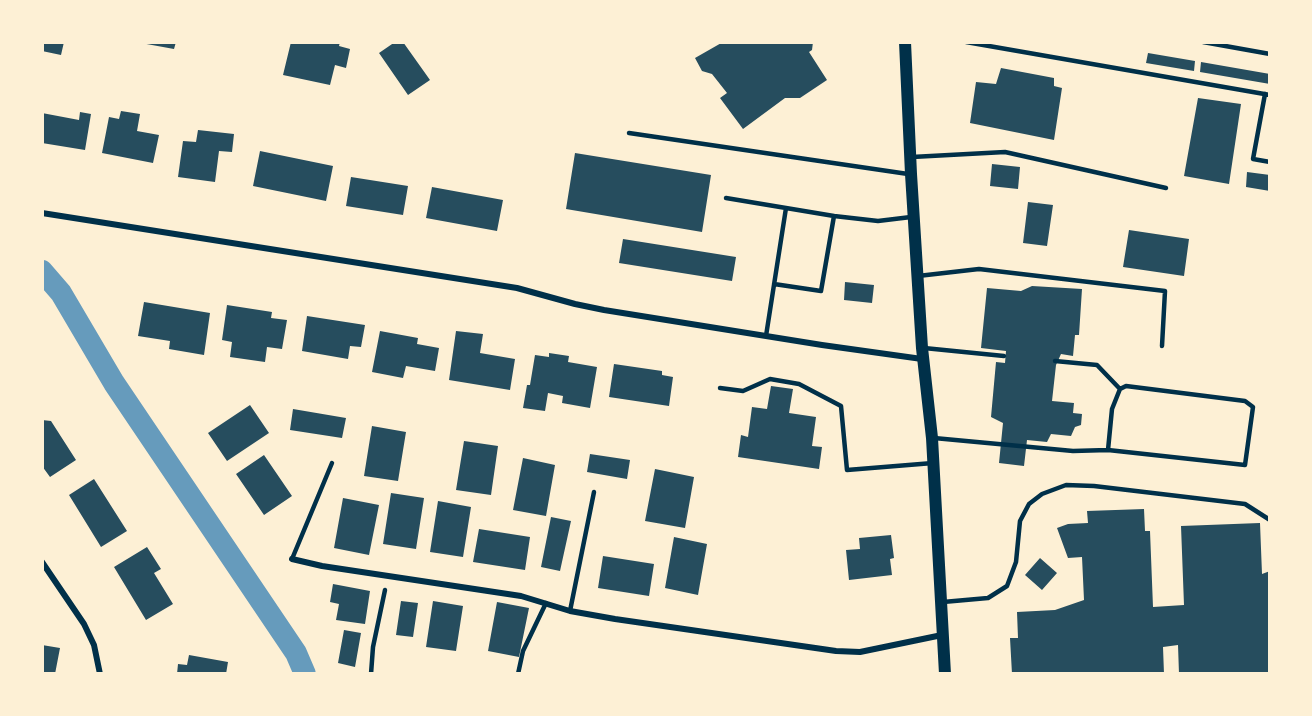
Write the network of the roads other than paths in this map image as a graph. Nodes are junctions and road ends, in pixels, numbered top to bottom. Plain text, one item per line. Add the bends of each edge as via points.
1 (905, 42) edge
2 (966, 42) edge
3 (1203, 42) edge
4 (1270, 54) edge
5 (1267, 95) edge
6 (629, 133) dead end
7 (910, 157) junction
8 (1270, 162) edge
9 (911, 174) junction
10 (1166, 188) dead end
11 (726, 198) dead end
12 (786, 208) junction
13 (42, 213) edge
14 (834, 216) junction
15 (914, 217) junction
16 (918, 276) junction
17 (774, 284) junction
18 (766, 336) junction
19 (1162, 346) dead end
20 (923, 353) junction
21 (1004, 356) dead end
22 (1055, 361) dead end
23 (720, 388) dead end
24 (1120, 390) junction
25 (932, 438) junction
26 (1108, 450) junction
27 (332, 463) dead end
28 (933, 464) junction
29 (594, 492) dead end
30 (1270, 519) edge
31 (292, 559) joint
32 (42, 562) edge
33 (385, 590) dead end
34 (940, 602) junction
35 (546, 603) junction
36 (570, 610) junction
37 (942, 635) junction
38 (100, 674) edge
39 (371, 674) edge
40 (518, 674) edge
41 (945, 674) edge

1 - 7 main road
2 - 5 lane
3 - 4 lane
5 - 8 lane via 1253,159
6 - 9 lane
7 - 9 main road
7 - 10 lane via 1005,152
9 - 15 main road
11 - 12 lane
12 - 14 lane
12 - 17 lane
13 - 18 street via 517,288 575,304
14 - 15 lane via 878,221
14 - 17 lane via 821,291
15 - 16 main road
16 - 19 lane via 979,269 1165,291
16 - 20 main road
17 - 18 lane
18 - 20 street via 853,350
20 - 21 lane
20 - 25 main road
22 - 24 lane via 1097,365
23 - 28 lane via 743,391 770,380 799,384 841,406 847,470
24 - 26 lane via 1112,409
24 - 26 lane via 1126,386 1245,401 1253,407 1245,465
25 - 26 lane via 1073,451
25 - 28 main road
27 - 31 lane
28 - 34 main road
29 - 36 lane
30 - 34 lane via 1245,504 1066,485 1029,504 1020,521 1016,562 1007,586 988,598
31 - 35 street
32 - 38 street via 84,624 94,645
33 - 39 lane
34 - 37 main road
35 - 36 street
35 - 40 lane via 522,651
36 - 37 street via 836,651 860,652
37 - 41 main road

